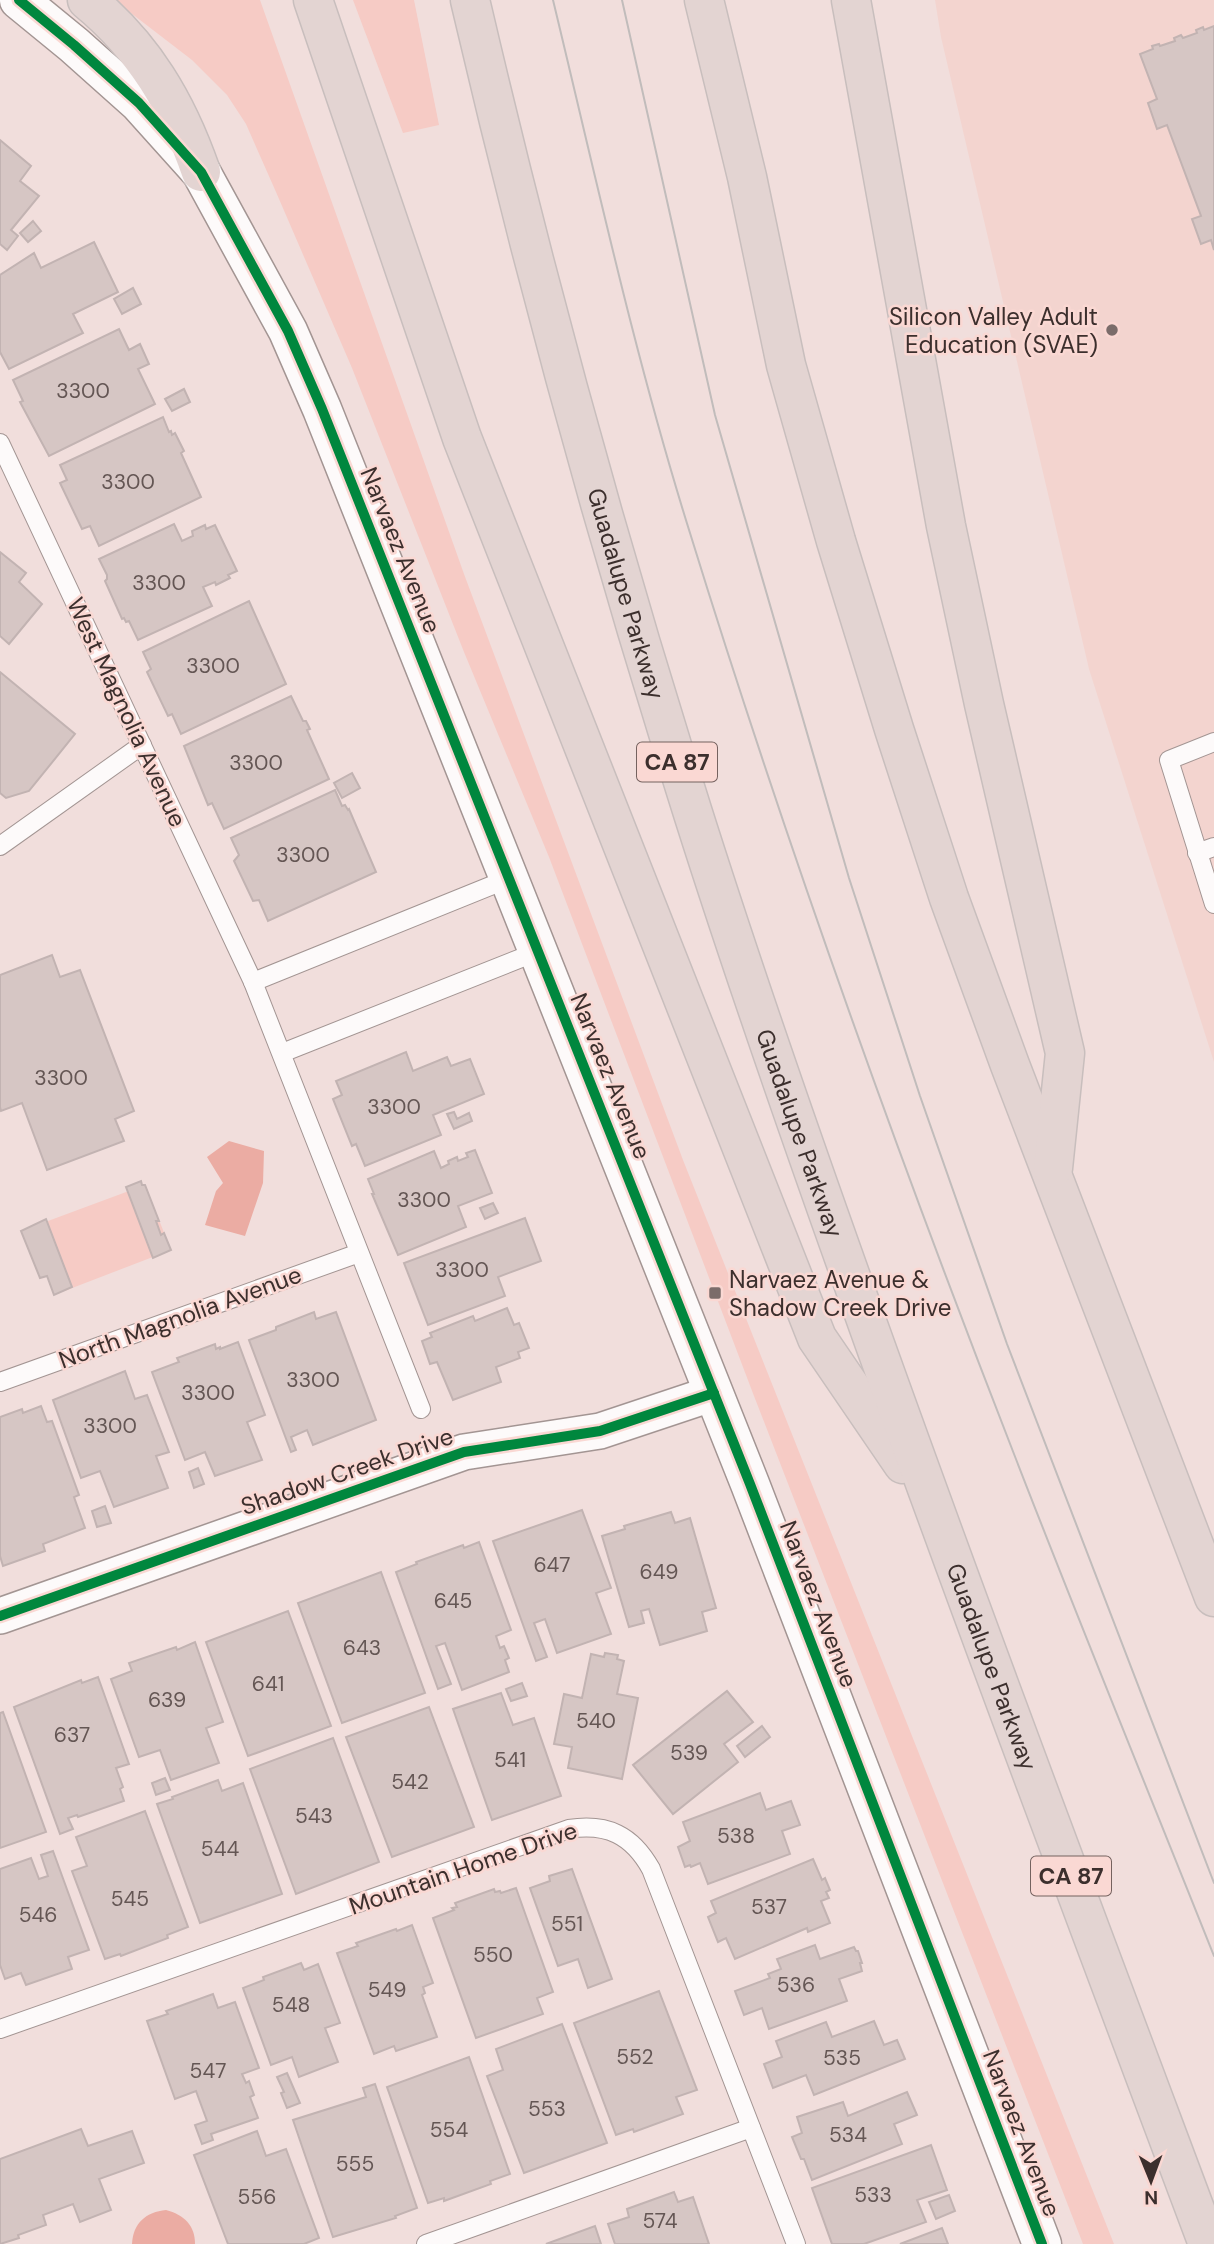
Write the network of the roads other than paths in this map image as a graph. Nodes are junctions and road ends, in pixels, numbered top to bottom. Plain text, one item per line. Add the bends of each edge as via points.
1 (19, 0) edge
2 (87, 0) edge
3 (313, 0) edge
4 (470, 0) edge
5 (704, 0) edge
6 (851, 0) edge
7 (201, 172) junction
8 (2, 454) edge
9 (1214, 742) edge
10 (142, 745) junction
11 (0, 846) edge
12 (1206, 850) edge
13 (510, 878) junction
14 (1214, 904) edge
15 (539, 951) junction
16 (253, 982) junction
17 (282, 1053) junction
18 (1052, 1177) junction
19 (359, 1253) junction
20 (0, 1382) edge
21 (715, 1393) junction
22 (421, 1409) dead end
23 (934, 1509) junction
24 (1214, 1597) edge
25 (0, 1616) edge
26 (0, 2029) edge
27 (751, 2128) junction
28 (426, 2244) edge
29 (796, 2244) edge
30 (1042, 2244) edge
31 (1208, 2244) edge

1 - 7 main road, Narvaez Avenue via 139,103
2 - 7 highway via 133,45 166,90
3 - 23 highway via 462,438 817,1338
4 - 23 highway, Guadalupe Parkway / CA 87 via 573,410 685,790
5 - 18 highway via 786,365 836,541 949,898
6 - 18 highway via 946,526 1065,1053
7 - 13 main road, Narvaez Avenue via 298,352
8 - 10 lane, West Magnolia Avenue
9 - 12 lane via 1169,760
10 - 11 lane
10 - 16 lane, West Magnolia Avenue
12 - 14 lane
13 - 15 main road, Narvaez Avenue
13 - 16 lane
15 - 17 lane
15 - 21 main road, Narvaez Avenue
16 - 17 lane, West Magnolia Avenue
17 - 19 lane
18 - 24 highway
19 - 20 lane, North Magnolia Avenue
19 - 22 lane
21 - 25 street, Shadow Creek Drive via 600,1431 464,1452
21 - 30 main road, Narvaez Avenue
23 - 31 highway, Guadalupe Parkway / CA 87
26 - 27 lane, Mountain Home Drive via 569,1829 604,1828 633,1844 651,1869
27 - 28 lane
27 - 29 lane, Mountain Home Drive

